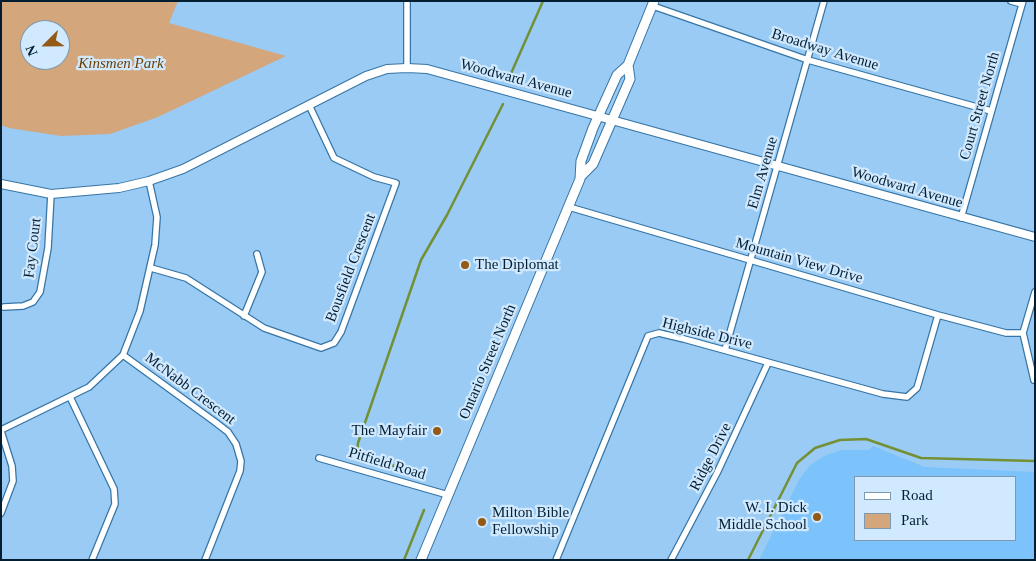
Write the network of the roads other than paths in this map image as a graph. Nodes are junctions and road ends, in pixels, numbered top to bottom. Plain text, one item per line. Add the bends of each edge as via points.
1 (407, 1) edge
2 (824, 1) edge
3 (1011, 1) edge
4 (1022, 3) edge
5 (653, 4) edge
6 (808, 60) junction
7 (628, 65) junction
8 (407, 68) junction
9 (309, 105) junction
10 (992, 111) junction
11 (598, 116) junction
12 (612, 120) junction
13 (778, 165) junction
14 (581, 176) junction
15 (149, 182) junction
16 (1, 184) edge
17 (52, 194) junction
18 (568, 207) junction
19 (961, 218) junction
20 (1035, 237) edge
21 (257, 254) dead end
22 (751, 260) junction
23 (151, 268) junction
24 (1035, 292) edge
25 (4, 307) dead end
26 (938, 315) junction
27 (244, 316) junction
28 (1023, 333) junction
29 (725, 350) junction
30 (123, 354) junction
31 (768, 363) junction
32 (1034, 380) edge
33 (70, 397) junction
34 (1, 431) edge
35 (319, 458) dead end
36 (448, 495) junction
37 (1, 513) edge
38 (92, 560) edge
39 (205, 560) edge
40 (421, 560) edge
41 (556, 560) edge
42 (671, 560) edge

1 - 8 street
2 - 6 street, Elm Avenue
3 - 4 street
4 - 10 street, Court Street North
5 - 6 street, Broadway Avenue
5 - 7 main road, Ontario Street North
6 - 10 street, Broadway Avenue
6 - 13 street, Elm Avenue
7 - 11 main road, Ontario Street North via 617,76
7 - 12 main road, Ontario Street North via 630,79
8 - 9 street, Woodward Avenue via 366,76
8 - 11 street, Woodward Avenue via 427,69
9 - 15 street, Woodward Avenue via 182,169
9 - 27 street, Bousfield Crescent via 334,158 374,177 396,183 341,332 334,343 326,348 313,346 264,328
10 - 19 street, Court Street North
11 - 12 street, Woodward Avenue
11 - 14 main road, Ontario Street North via 581,160
12 - 13 street, Woodward Avenue
12 - 14 main road, Ontario Street North via 593,164
13 - 19 street, Woodward Avenue
13 - 22 street, Elm Avenue
14 - 18 main road, Ontario Street North
15 - 17 street, Woodward Avenue
15 - 23 street via 157,217
16 - 17 street, Woodward Avenue
17 - 25 street, Fay Court via 48,248 40,292 33,302
18 - 22 street, Mountain View Drive
18 - 36 main road, Ontario Street North
19 - 20 street, Woodward Avenue
21 - 27 street via 262,272
22 - 26 street, Mountain View Drive
22 - 29 street, Elm Avenue
23 - 27 street, Bousfield Crescent via 186,278
23 - 30 street via 140,311
24 - 28 street
26 - 28 street, Mountain View Drive via 1006,333
26 - 31 street, Highside Drive via 918,388 907,397
28 - 32 street
29 - 31 street, Highside Drive
29 - 41 street, Highside Drive via 659,333 648,336
30 - 33 street via 90,386
30 - 39 street, McNabb Crescent via 228,432 236,444 240,471
31 - 42 street, Ridge Drive via 717,473
33 - 34 street
33 - 38 street via 114,489 115,504
34 - 37 street via 12,466 13,481
35 - 36 street, Pitfield Road
36 - 40 main road, Ontario Street North

